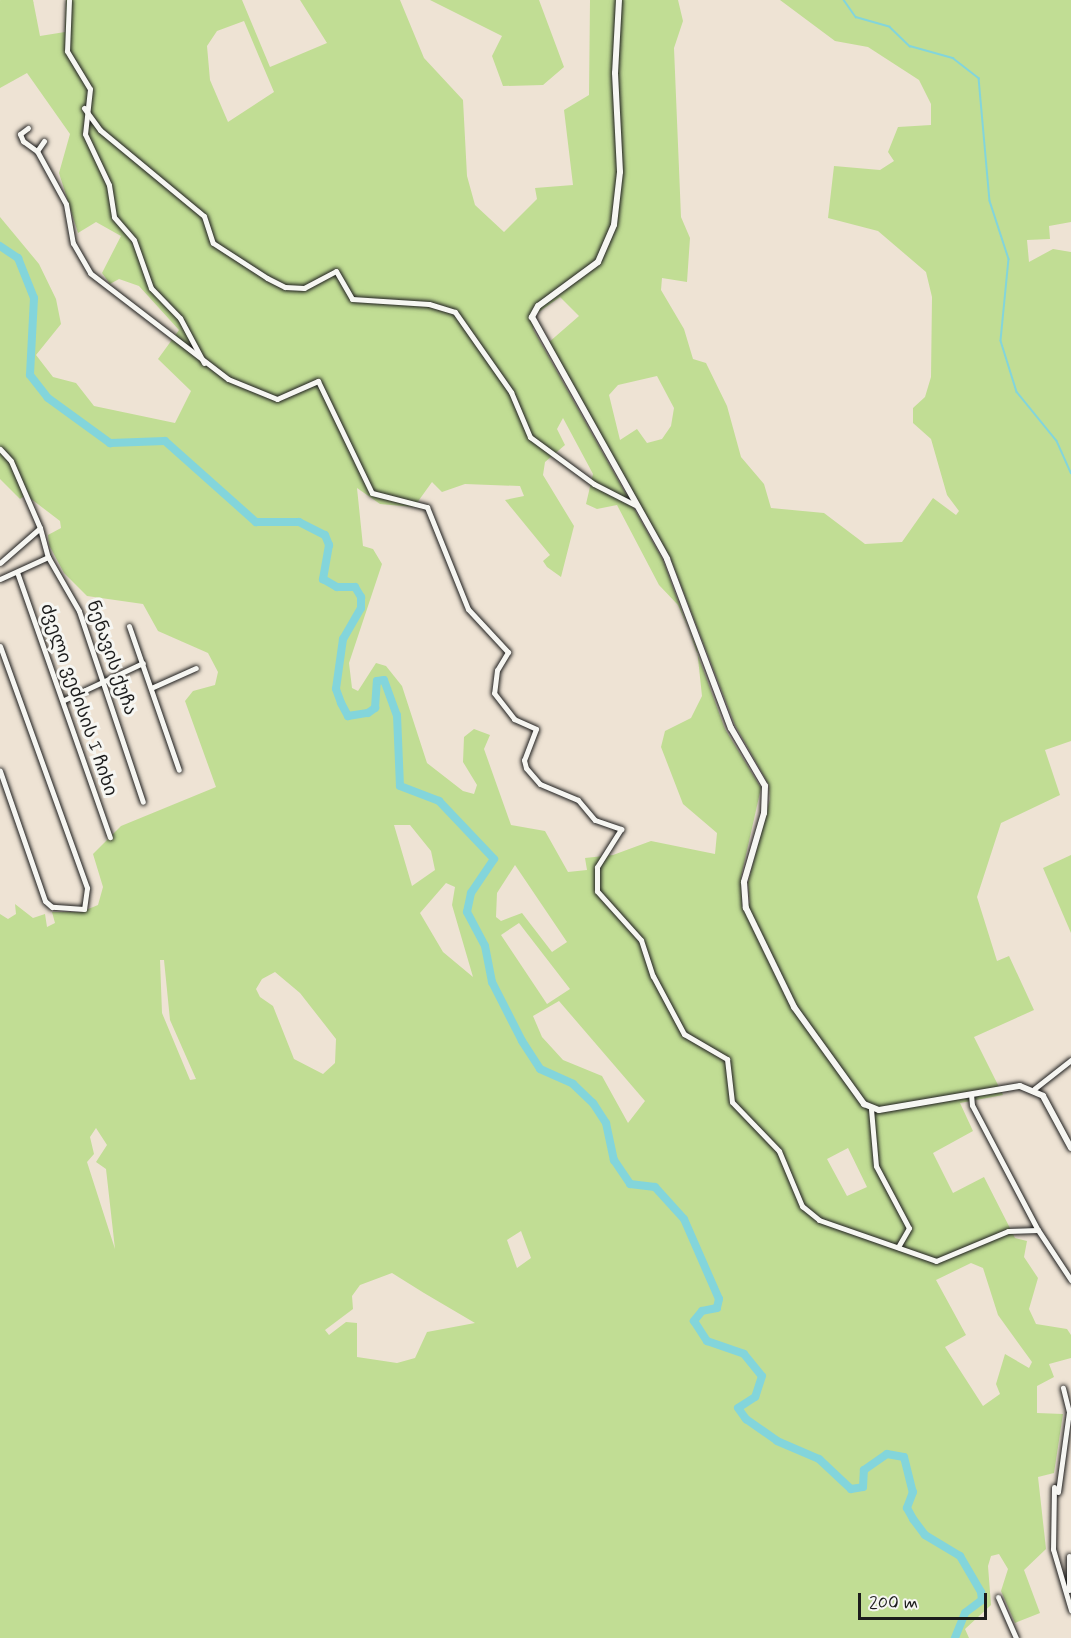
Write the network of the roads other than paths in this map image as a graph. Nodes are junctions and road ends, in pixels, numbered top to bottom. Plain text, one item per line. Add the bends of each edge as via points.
1 (69, 0) edge
2 (619, 0) edge
3 (84, 108) junction
4 (28, 128) dead end
5 (44, 141) dead end
6 (37, 151) junction
7 (204, 363) junction
8 (0, 448) edge
9 (637, 507) junction
10 (40, 528) junction
11 (48, 556) junction
12 (0, 562) edge
13 (17, 572) junction
14 (0, 579) edge
15 (129, 626) dead end
16 (0, 646) edge
17 (143, 663) junction
18 (196, 668) dead end
19 (104, 679) junction
20 (151, 688) junction
21 (64, 700) junction
22 (179, 770) dead end
23 (0, 771) edge
24 (143, 802) dead end
25 (110, 837) dead end
26 (1071, 1060) edge
27 (1034, 1089) junction
28 (971, 1094) junction
29 (871, 1109) junction
30 (1071, 1148) edge
31 (1038, 1230) junction
32 (898, 1247) junction
33 (1071, 1280) edge
34 (1062, 1388) dead end
35 (1054, 1487) dead end
36 (1056, 1509) junction
37 (1069, 1556) dead end
38 (1068, 1592) junction
39 (998, 1597) dead end
40 (1071, 1610) edge
41 (1016, 1638) edge

1 - 3 street via 67,51 90,89
2 - 9 street via 615,73 620,172 614,225 598,262 538,306 532,316
3 - 7 street via 88,146 109,185 114,217 134,240 152,288 180,318
3 - 9 street via 100,130 204,216 213,243 267,278 285,287 304,288 336,271 352,298 429,304 455,312 511,392 530,437 594,484
4 - 6 street via 20,134
5 - 6 street
6 - 7 street via 66,204 73,243 90,273
7 - 32 street via 277,399 318,381 372,493 427,507 468,609 508,652 497,670 494,693 513,719 536,729 524,760 526,768 540,784 578,800 595,820 621,829 593,880 605,904 641,940 653,976 684,1034 727,1059 732,1102 779,1151 802,1206 819,1220
8 - 10 street, ნენავის ქუჩა via 11,461
9 - 29 street via 667,559 731,728 765,786 764,813 744,882 746,908 794,1007
10 - 11 street, ნენავის ქუჩა
10 - 12 street
11 - 13 street
11 - 19 street, ნენავის ქუჩა via 71,592
13 - 14 street
13 - 21 street, ძველი ვეძისის I ჩიხი
15 - 17 street
16 - 23 street via 87,888 84,909 52,907 45,901
17 - 19 street
17 - 20 street
18 - 20 street
19 - 21 street via 79,697
19 - 24 street, ნენავის ქუჩა
20 - 22 street
21 - 25 street, ძველი ვეძისის I ჩიხი
26 - 27 street
27 - 28 street
27 - 30 street via 1050,1106
28 - 29 street
28 - 31 street via 972,1105
29 - 32 street via 876,1166 909,1228
31 - 32 street via 1008,1231 936,1262
31 - 33 street
34 - 36 street via 1070,1412
35 - 36 street
36 - 38 street via 1053,1550
37 - 38 street
38 - 40 street
39 - 41 street

